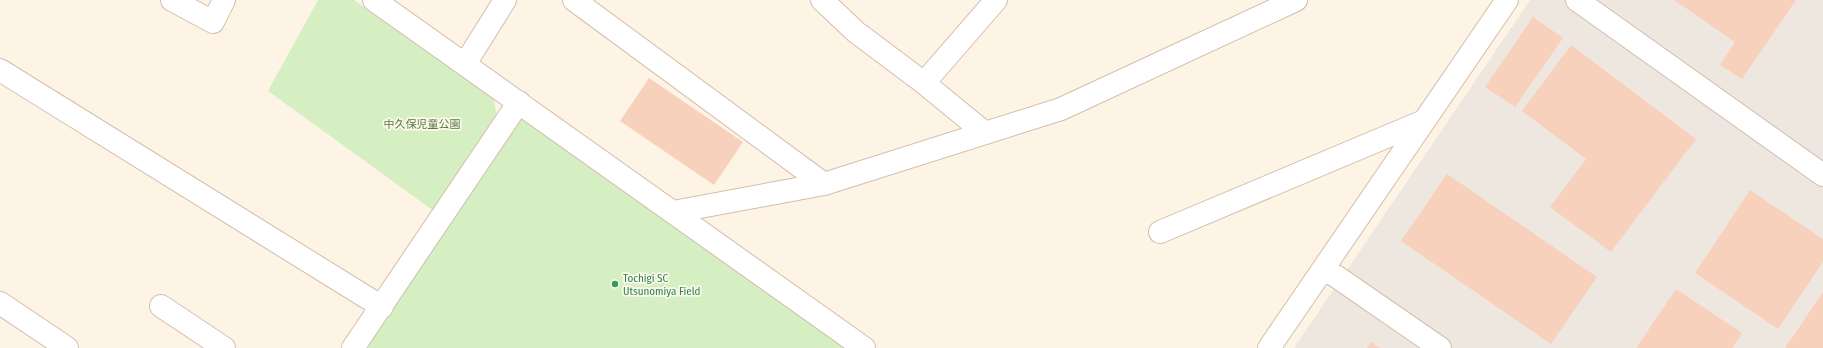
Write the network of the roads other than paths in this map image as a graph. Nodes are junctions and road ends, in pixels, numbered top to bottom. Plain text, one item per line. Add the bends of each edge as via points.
1 (172, 0) edge
2 (224, 0) edge
3 (374, 0) edge
4 (505, 0) edge
5 (574, 0) edge
6 (822, 0) edge
7 (996, 0) edge
8 (1296, 0) edge
9 (1507, 0) edge
10 (1577, 0) edge
11 (465, 64) junction
12 (0, 70) edge
13 (924, 83) junction
14 (519, 102) junction
15 (1424, 121) junction
16 (985, 133) junction
17 (1823, 175) edge
18 (824, 184) junction
19 (673, 212) junction
20 (1160, 232) dead end
21 (1324, 268) junction
22 (0, 303) edge
23 (161, 306) dead end
24 (382, 307) junction
25 (67, 348) edge
26 (224, 348) edge
27 (353, 348) edge
28 (864, 348) edge
29 (1269, 348) edge
30 (1440, 348) edge

1 - 2 street via 213,22
3 - 11 street
4 - 11 street
5 - 18 street
6 - 13 street via 856,32
7 - 13 street
8 - 16 street via 1061,109
9 - 15 street
10 - 17 street
11 - 14 street
12 - 24 street
13 - 16 street
14 - 19 street
14 - 24 street
15 - 20 street
15 - 21 street
16 - 18 street
18 - 19 street
19 - 28 street
21 - 29 street
21 - 30 street
22 - 25 street
23 - 26 street
24 - 27 street

